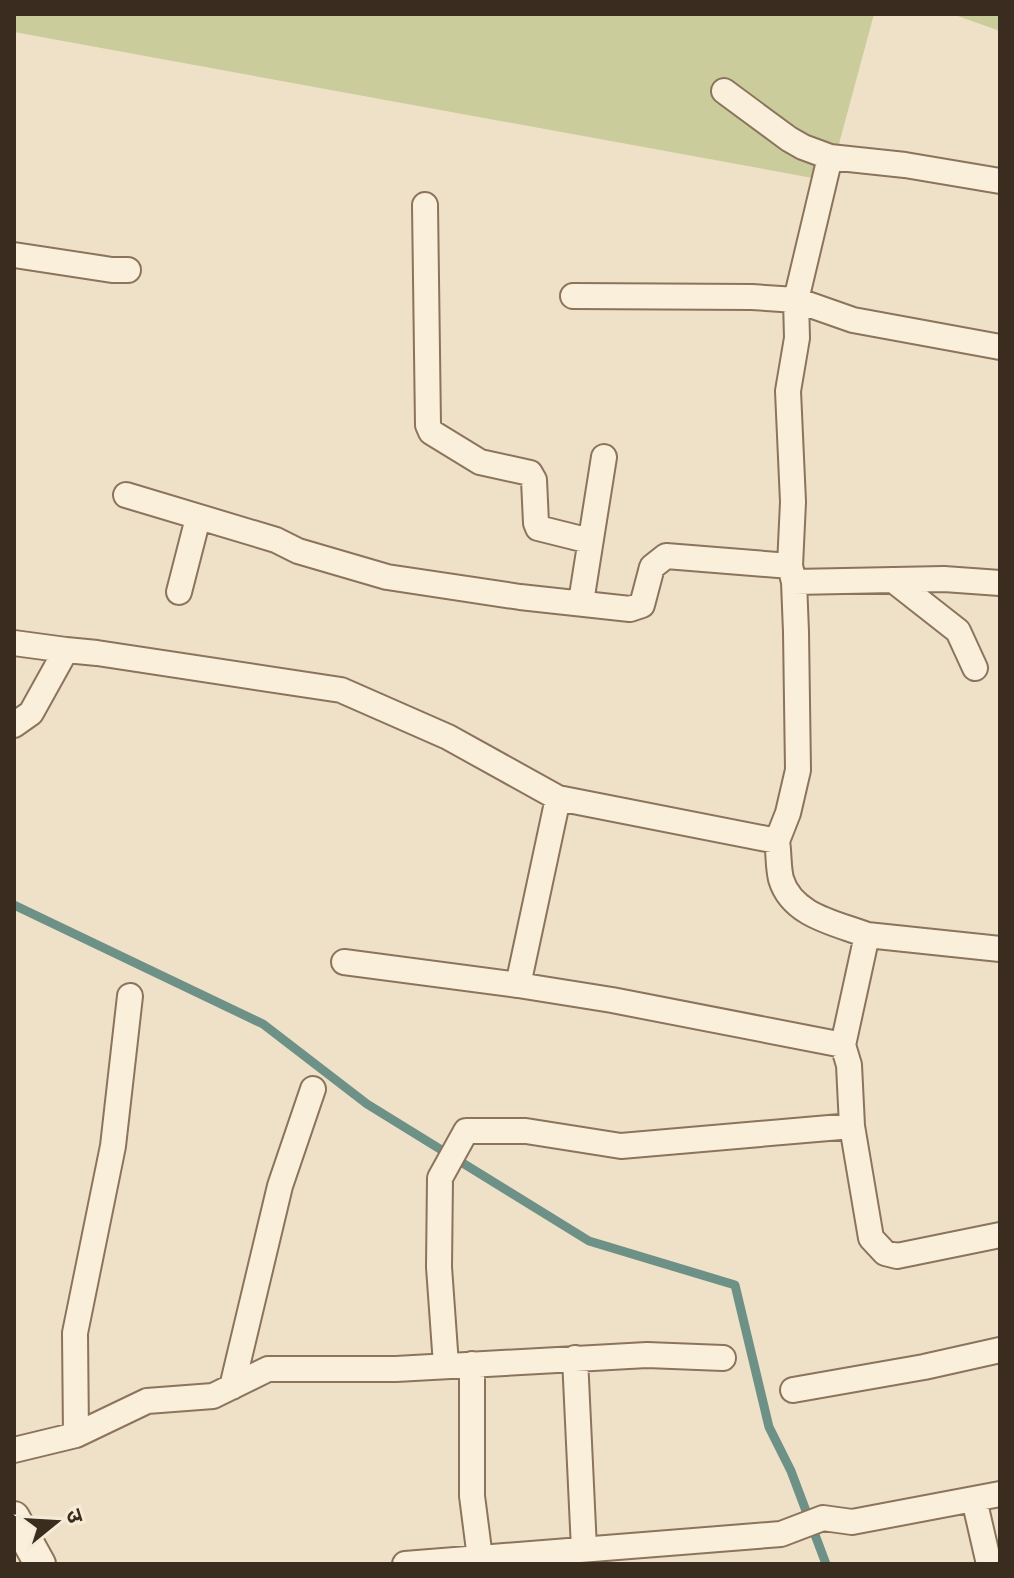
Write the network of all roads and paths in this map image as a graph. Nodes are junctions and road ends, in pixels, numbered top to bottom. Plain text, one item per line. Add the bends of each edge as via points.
1 (724, 91) dead end
2 (830, 157) junction
3 (1000, 181) edge
4 (425, 205) dead end
5 (14, 255) edge
6 (128, 270) dead end
7 (573, 296) dead end
8 (796, 300) junction
9 (1000, 347) edge
10 (604, 457) dead end
11 (126, 495) dead end
12 (198, 518) junction
13 (590, 541) junction
14 (792, 574) junction
15 (893, 580) junction
16 (1000, 583) edge
17 (179, 592) dead end
18 (581, 602) junction
19 (14, 643) edge
20 (66, 650) junction
21 (975, 668) dead end
22 (14, 725) edge
23 (558, 798) junction
24 (777, 841) junction
25 (867, 935) junction
26 (1000, 949) edge
27 (344, 962) dead end
28 (518, 985) junction
29 (130, 996) dead end
30 (843, 1045) junction
31 (313, 1089) dead end
32 (852, 1126) junction
33 (1000, 1235) edge
34 (1000, 1350) edge
35 (575, 1358) junction
36 (723, 1358) dead end
37 (472, 1364) junction
38 (446, 1365) junction
39 (232, 1387) junction
40 (793, 1390) dead end
41 (76, 1435) junction
42 (14, 1450) edge
43 (1000, 1494) edge
44 (974, 1499) junction
45 (14, 1517) edge
46 (584, 1549) junction
47 (480, 1558) junction
48 (40, 1564) edge
49 (405, 1564) edge
50 (989, 1564) edge

1 - 2 street via 789,139
2 - 3 street
2 - 8 street
4 - 13 street via 431,432 480,462 530,473 538,528
5 - 6 street
7 - 8 street
8 - 9 street via 853,320
8 - 14 street via 797,338 788,391
10 - 13 street
11 - 12 street
12 - 17 street
12 - 18 street via 387,577
13 - 18 street
14 - 15 street
14 - 18 street via 666,556 652,567 642,605
14 - 24 street via 798,770
15 - 16 street
15 - 21 street via 958,631
19 - 20 street
20 - 22 street via 31,713
20 - 23 street via 341,690 448,737
23 - 24 street
23 - 28 street
24 - 25 street via 781,878 790,896 805,911
25 - 26 street
25 - 30 street
27 - 28 street
28 - 30 street
29 - 41 street via 113,1146 75,1333
30 - 32 street
31 - 39 street via 280,1186
32 - 33 street via 871,1238 885,1253 897,1256
32 - 38 street via 621,1146 526,1131 466,1131 440,1178
34 - 40 street
35 - 36 street
35 - 37 street
35 - 46 street
37 - 38 street
37 - 47 street via 472,1496
38 - 39 street via 268,1369
39 - 41 street via 213,1396 147,1401
41 - 42 street
43 - 44 street
44 - 46 street via 852,1522 823,1518 781,1534
44 - 50 street
45 - 48 street
46 - 47 street
47 - 49 street

